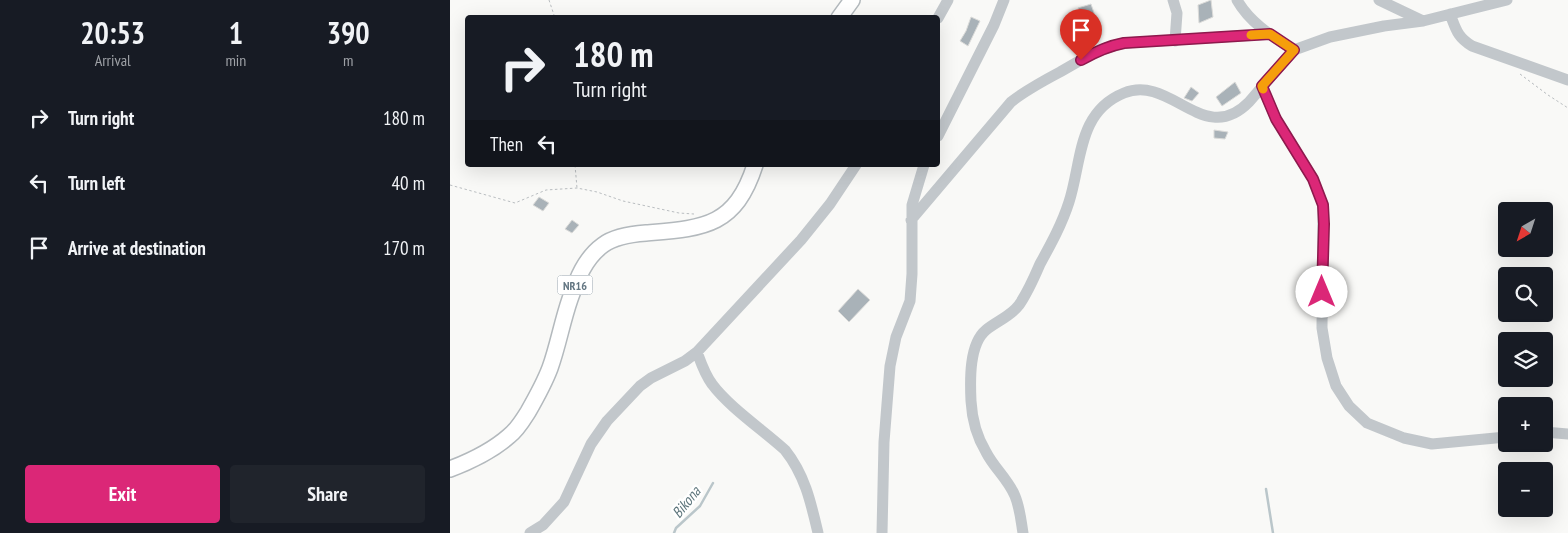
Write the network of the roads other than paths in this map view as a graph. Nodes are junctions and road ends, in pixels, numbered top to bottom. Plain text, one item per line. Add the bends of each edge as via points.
1 (852, 0) edge
2 (948, 0) edge
3 (1004, 0) edge
4 (1174, 0) edge
5 (1237, 0) edge
6 (1379, 0) edge
7 (1506, 0) edge
8 (1450, 14) junction
9 (841, 15) edge
10 (940, 15) edge
11 (1423, 21) junction
12 (1270, 34) junction
13 (1175, 41) junction
14 (1294, 50) junction
15 (1568, 80) edge
16 (1262, 86) junction
17 (940, 132) edge
18 (754, 167) edge
19 (855, 167) edge
20 (923, 167) edge
21 (911, 220) junction
22 (697, 352) junction
23 (1553, 433) edge
24 (1568, 434) edge
25 (1498, 438) edge
26 (450, 469) edge
27 (530, 533) edge
28 (818, 533) edge
29 (882, 533) edge
30 (1023, 533) edge

1 - 9 main road
2 - 10 street
3 - 17 street
4 - 13 street via 1177,13
5 - 12 street via 1249,17
6 - 11 street
7 - 8 street
8 - 11 street
8 - 15 street via 1458,34 1472,46
11 - 14 street via 1330,37
12 - 13 street
12 - 14 street
13 - 21 street via 1111,46 1023,93 1011,102
14 - 16 street
16 - 25 street via 1276,119 1313,179 1323,205 1322,328 1336,386 1349,406 1367,423 1404,438 1432,444
16 - 30 street via 1241,110 1222,117 1204,116 1153,90 1125,92 1104,106 1090,124 1082,141 1076,179 1068,203 1029,287 1018,306 981,335 973,352 971,402 974,424 986,453 1016,498
18 - 26 main road, NR16 via 744,192 733,207 712,222 700,227 634,234 604,244 580,272 550,367 524,418 495,448
19 - 22 street via 801,240
20 - 21 street
21 - 29 street via 910,301 896,337 890,366
22 - 27 street via 640,386 607,421 564,502 543,525
22 - 28 street via 711,383 723,397 786,450 793,460 809,495
23 - 24 street

